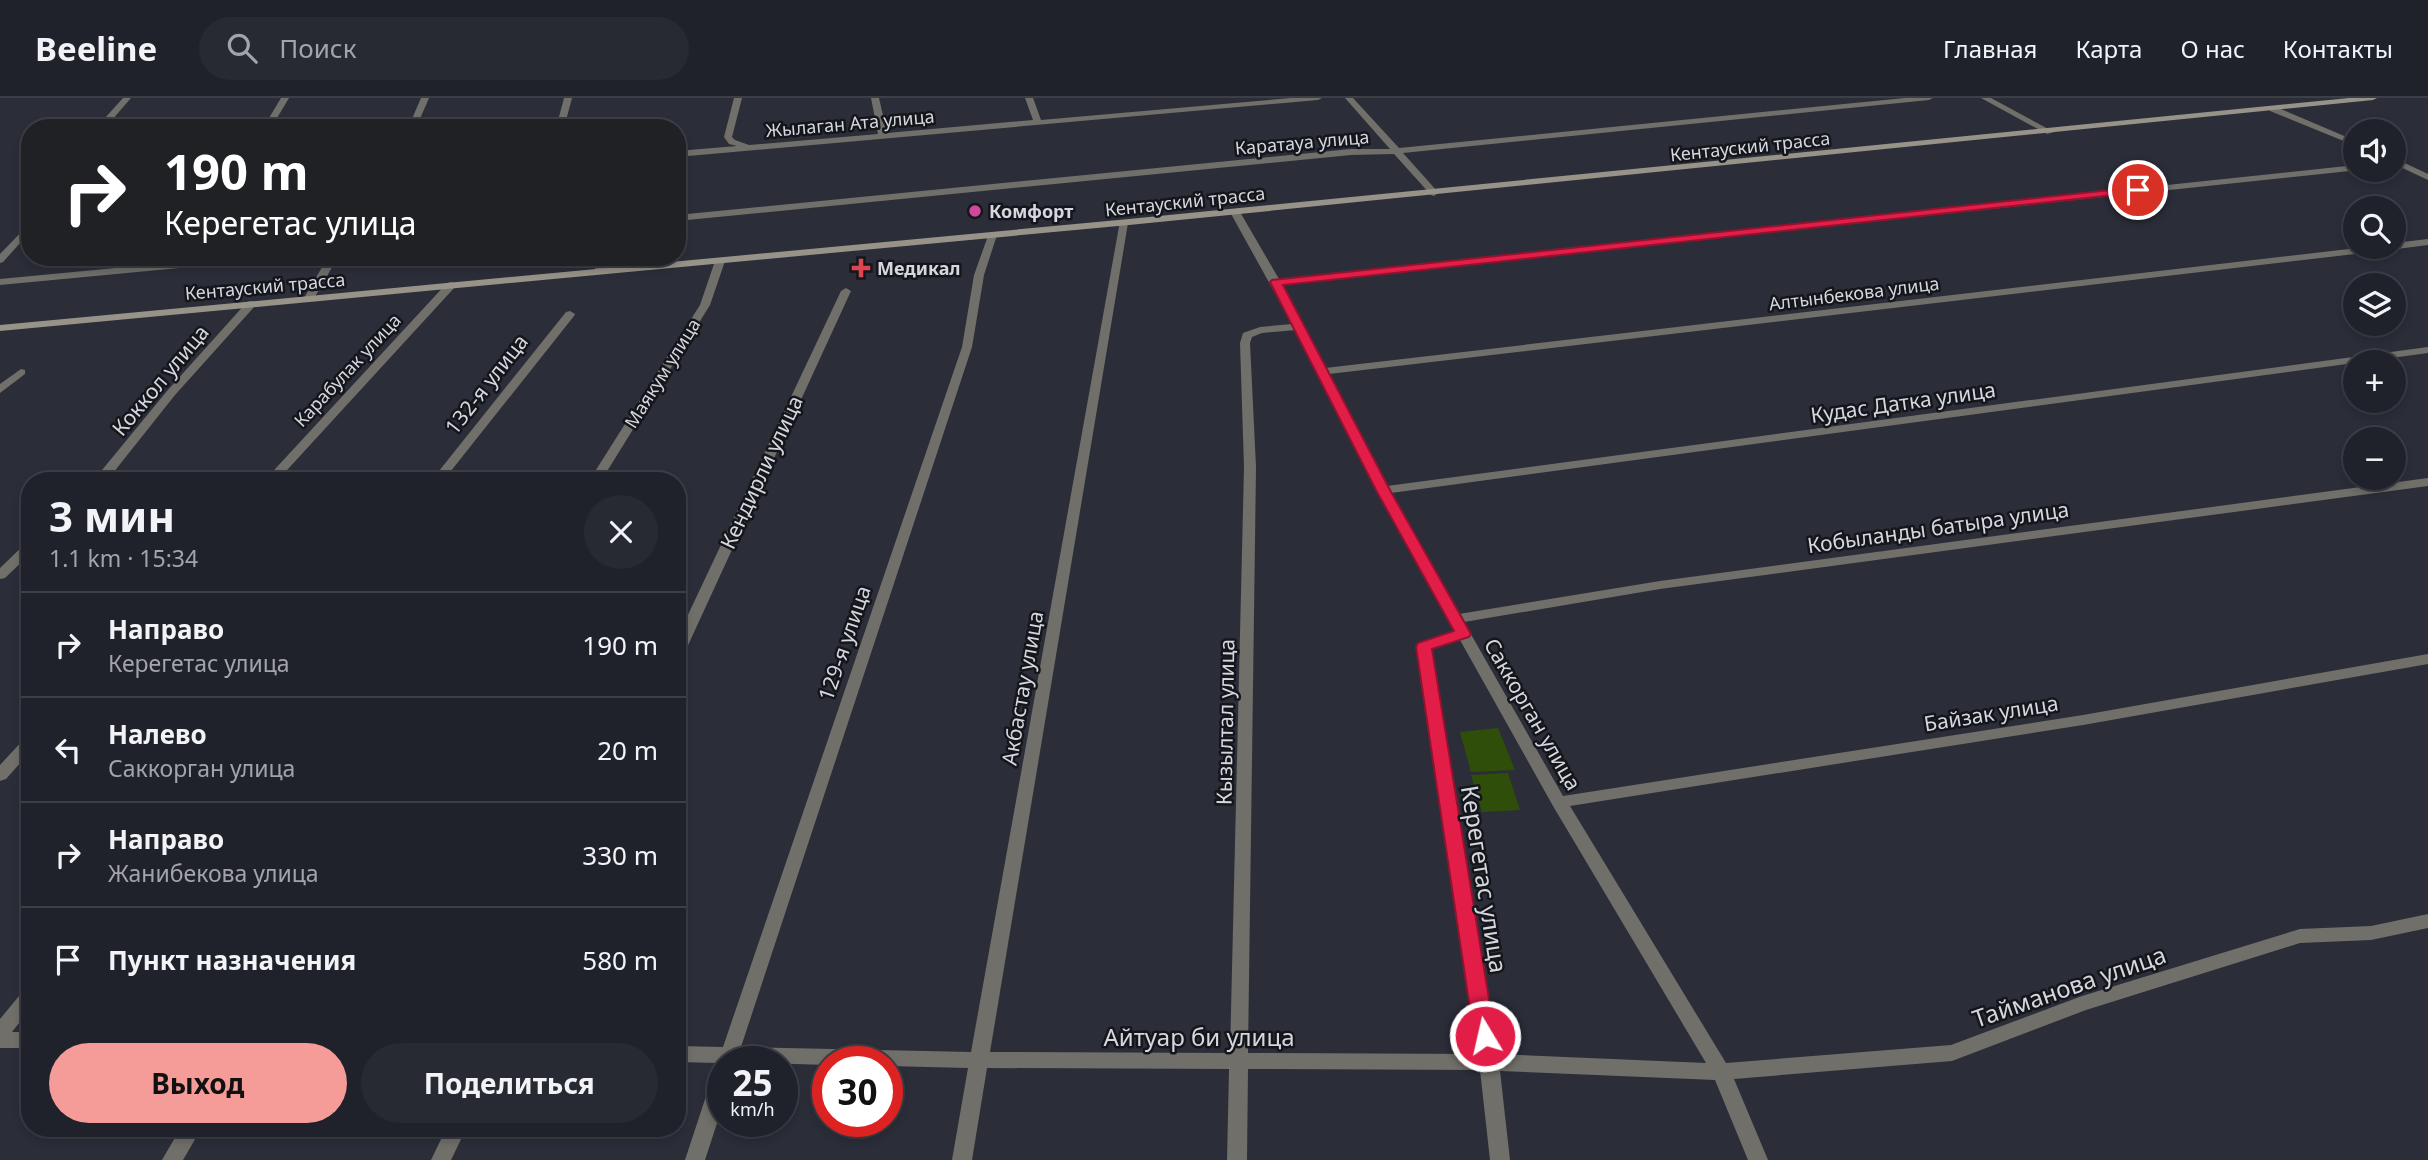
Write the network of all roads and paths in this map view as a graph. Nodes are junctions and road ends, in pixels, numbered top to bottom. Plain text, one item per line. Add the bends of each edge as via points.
1 (127, 98) edge
2 (285, 98) edge
3 (425, 98) edge
4 (568, 98) edge
5 (738, 98) edge
6 (875, 98) edge
7 (1029, 98) edge
8 (1180, 98) edge
9 (1318, 98) edge
10 (1349, 98) edge
11 (1929, 98) edge
12 (1985, 98) edge
13 (2373, 98) edge
14 (2273, 109) junction
15 (1188, 110) junction
16 (108, 119) edge
17 (272, 119) edge
18 (416, 119) edge
19 (562, 119) edge
20 (1038, 122) junction
21 (2050, 132) junction
22 (883, 136) junction
23 (2343, 139) edge
24 (750, 148) junction
25 (1397, 151) junction
26 (686, 153) edge
27 (2406, 167) edge
28 (2343, 169) edge
29 (2428, 177) edge
30 (1434, 193) junction
31 (1235, 212) junction
32 (686, 217) edge
33 (1123, 223) junction
34 (992, 235) junction
35 (21, 236) edge
36 (2428, 242) edge
37 (2406, 244) edge
38 (2343, 252) edge
39 (0, 260) edge
40 (720, 261) junction
41 (686, 264) edge
42 (169, 266) edge
43 (328, 266) edge
44 (598, 266) edge
45 (666, 266) edge
46 (601, 272) junction
47 (0, 282) edge
48 (1276, 282) junction
49 (451, 285) junction
50 (846, 291) dead end
51 (309, 298) junction
52 (251, 304) junction
53 (570, 314) dead end
54 (1297, 327) junction
55 (0, 328) edge
56 (2428, 350) edge
57 (1324, 371) junction
58 (21, 372) dead end
59 (0, 390) edge
60 (108, 472) edge
61 (278, 472) edge
62 (444, 472) edge
63 (601, 472) edge
64 (2428, 482) edge
65 (1383, 490) junction
66 (21, 555) edge
67 (0, 575) edge
68 (1459, 626) junction
69 (686, 634) edge
70 (2428, 659) edge
71 (21, 752) edge
72 (0, 775) edge
73 (1559, 802) junction
74 (2428, 920) edge
75 (21, 1006) edge
76 (0, 1033) edge
77 (0, 1040) edge
78 (21, 1040) edge
79 (732, 1046) edge
80 (686, 1055) edge
81 (707, 1057) edge
82 (798, 1059) edge
83 (979, 1060) junction
84 (1241, 1061) junction
85 (1489, 1062) junction
86 (1721, 1072) junction
87 (707, 1124) edge
88 (186, 1137) edge
89 (452, 1137) edge
90 (172, 1160) edge
91 (440, 1160) edge
92 (695, 1160) edge
93 (962, 1160) edge
94 (1237, 1160) edge
95 (1500, 1160) edge
96 (1758, 1160) edge

1 - 16 street
2 - 17 street
3 - 18 street
4 - 19 street
5 - 24 street via 728,137
6 - 22 street
7 - 20 street
8 - 15 street
9 - 15 street, Жылаган Ата улица
10 - 25 street
11 - 25 street, Каратауа улица
12 - 21 street
13 - 14 main road, Кентауский трасса
14 - 21 main road, Кентауский трасса
14 - 23 street
15 - 20 street, Жылаган Ата улица
20 - 22 street, Жылаган Ата улица
21 - 30 main road, Кентауский трасса
22 - 24 street, Жылаган Ата улица
24 - 26 street, Жылаган Ата улица
25 - 30 street
25 - 32 street, Каратауа улица
27 - 29 street
28 - 48 street
30 - 31 main road, Кентауский трасса
31 - 33 main road, Кентауский трасса
31 - 48 street, Саккорган улица
33 - 34 main road, Кентауский трасса
33 - 83 street, Акбастау улица
34 - 40 main road, Кентауский трасса
34 - 79 street, 129-я улица via 979,275 967,347
35 - 39 street
36 - 37 street, Алтынбекова улица
38 - 57 street, Алтынбекова улица
40 - 41 main road, Кентауский трасса
40 - 63 street, Маякум улица via 705,305
42 - 47 street
43 - 51 street
44 - 46 street
45 - 46 main road, Кентауский трасса
46 - 49 main road, Кентауский трасса
48 - 54 street, Саккорган улица
49 - 51 main road, Кентауский трасса
49 - 61 street, Карабулак улица
50 - 69 street, Кендирли улица
51 - 52 main road, Кентауский трасса
52 - 55 main road, Кентауский трасса
52 - 60 street, Коккол улица via 170,394
53 - 62 street, 132-я улица
54 - 57 street, Саккорган улица
54 - 84 street, Кызылтал улица via 1260,330 1247,335 1245,343 1250,467
56 - 65 street, Кудас Датка улица
57 - 65 street, Саккорган улица
58 - 59 street
64 - 68 street, Кобыланды батыра улица via 1660,585
65 - 68 street, Саккорган улица
66 - 67 street
68 - 73 street, Саккорган улица
68 - 85 street, Керегетас улица via 1424,647
70 - 73 street, Байзак улица via 2083,720
71 - 72 street
73 - 86 street, Саккорган улица
74 - 86 street, Тайманова улица via 2371,933 2300,936 2082,1004 1952,1053
75 - 76 street
77 - 78 street
80 - 81 street, Айтуар би улица
82 - 83 street, Айтуар би улица
83 - 84 street, Айтуар би улица
83 - 93 street, Акбастау улица
84 - 85 street, Айтуар би улица
84 - 94 street, Кызылтал улица
85 - 86 street, Айтуар би улица
85 - 95 street, Керегетас улица
86 - 96 street, Саккорган улица
87 - 92 street
88 - 90 street
89 - 91 street

